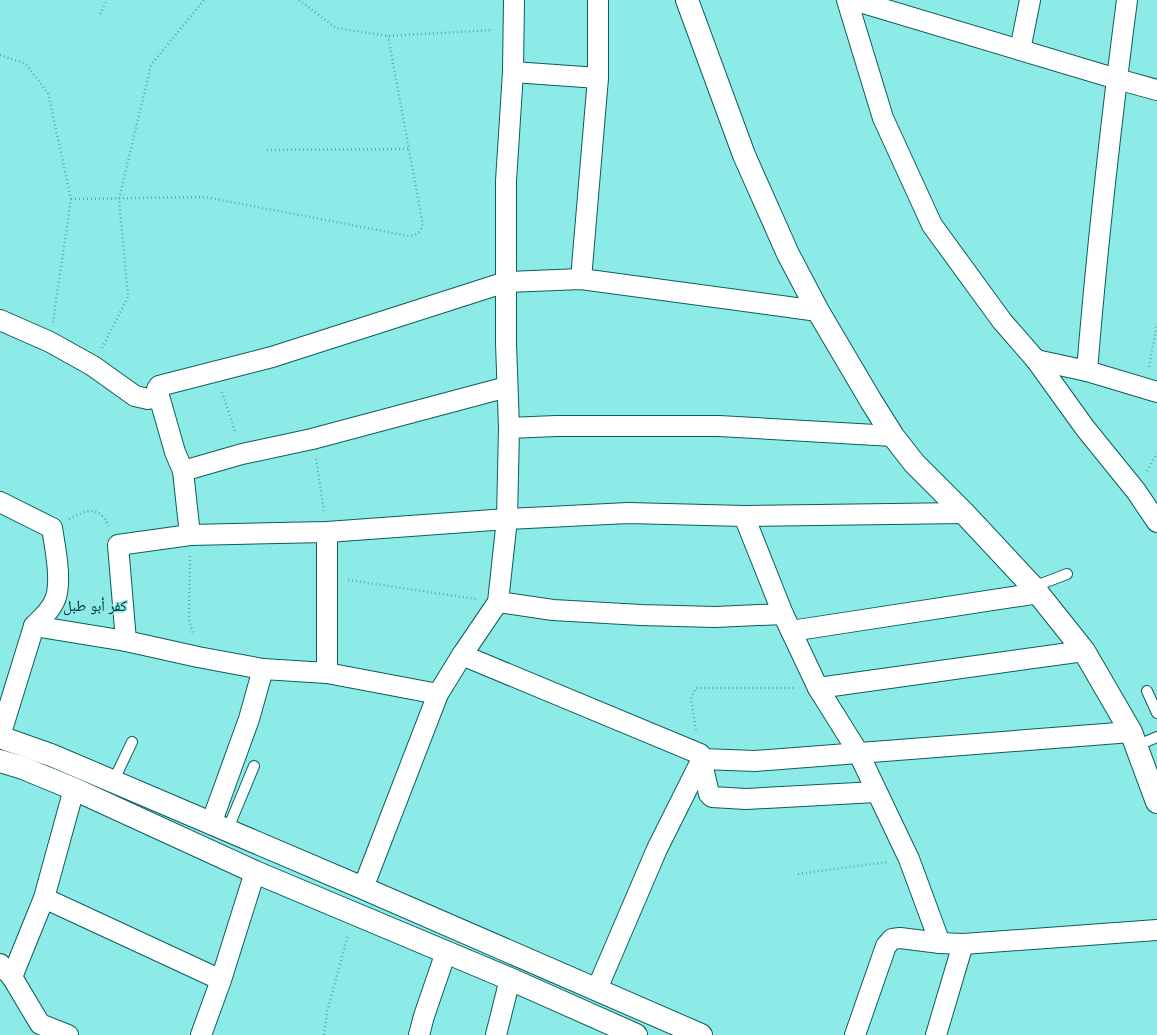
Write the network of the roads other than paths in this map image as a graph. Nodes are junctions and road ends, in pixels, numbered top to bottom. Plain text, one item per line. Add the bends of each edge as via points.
1 (514, 0) edge
2 (598, 0) edge
3 (687, 0) edge
4 (847, 0) edge
5 (853, 0) edge
6 (1030, 0) edge
7 (1127, 0) edge
8 (1020, 50) junction
9 (513, 72) junction
10 (598, 78) junction
11 (1117, 79) junction
12 (1157, 90) edge
13 (581, 279) junction
14 (506, 282) junction
15 (818, 311) junction
16 (0, 320) edge
17 (1036, 360) junction
18 (1087, 371) junction
19 (507, 387) junction
20 (1151, 390) edge
21 (159, 396) junction
22 (508, 428) junction
23 (893, 436) junction
24 (184, 471) junction
25 (1136, 491) junction
26 (1157, 495) edge
27 (0, 502) edge
28 (964, 513) junction
29 (744, 516) junction
30 (507, 519) junction
31 (1157, 522) edge
32 (327, 532) junction
33 (190, 535) junction
34 (1067, 574) dead end
35 (1036, 590) junction
36 (498, 602) junction
37 (783, 614) junction
38 (34, 626) junction
39 (791, 631) junction
40 (126, 641) junction
41 (1084, 651) junction
42 (462, 655) junction
43 (263, 668) junction
44 (328, 674) junction
45 (818, 688) junction
46 (1147, 691) dead end
47 (438, 694) junction
48 (1157, 712) edge
49 (0, 736) edge
50 (1157, 737) edge
51 (1133, 739) junction
52 (132, 742) dead end
53 (858, 752) junction
54 (701, 757) junction
55 (0, 761) edge
56 (254, 766) dead end
57 (113, 782) junction
58 (74, 789) junction
59 (876, 792) junction
60 (1157, 802) edge
61 (219, 828) junction
62 (255, 872) junction
63 (363, 888) junction
64 (44, 898) junction
65 (1157, 930) edge
66 (940, 943) junction
67 (963, 944) junction
68 (446, 952) junction
69 (6, 971) edge
70 (510, 979) junction
71 (221, 980) junction
72 (597, 989) junction
73 (68, 1035) edge
74 (200, 1035) edge
75 (419, 1035) edge
76 (496, 1035) edge
77 (636, 1035) edge
78 (701, 1035) edge
79 (855, 1035) edge
80 (936, 1035) edge

1 - 9 street
2 - 10 street
3 - 15 main road via 744,155 788,254
4 - 17 street via 883,118 932,225 1002,321
5 - 8 street
6 - 8 street
7 - 11 street
8 - 11 street
9 - 10 street
9 - 14 street via 506,181
10 - 13 street
11 - 12 street
11 - 18 street
13 - 14 street
13 - 15 street
14 - 19 street
14 - 21 street via 280,355 158,386
15 - 23 main road
16 - 21 street via 50,342 93,366 135,396 148,399
17 - 18 street
17 - 25 street via 1085,428
18 - 20 street
19 - 22 street
19 - 24 street
21 - 24 street via 175,452
22 - 23 street via 719,426
22 - 30 street
23 - 28 main road via 914,463
24 - 33 street
25 - 26 street
25 - 31 street
27 - 38 street via 52,528 57,593 46,614
28 - 29 street
28 - 35 main road
29 - 30 street via 628,513
29 - 37 street
30 - 32 street
30 - 36 street
32 - 33 street
32 - 44 street
33 - 40 street via 118,545
34 - 35 lane
35 - 39 street
35 - 41 main road
36 - 37 street via 553,610 641,615 715,618
36 - 42 street
37 - 39 street
38 - 40 street
38 - 49 street
39 - 45 street
40 - 43 street
41 - 45 street
41 - 51 main road
42 - 47 street
42 - 54 street
43 - 44 street
43 - 61 street
44 - 47 street
45 - 53 street
46 - 48 lane
47 - 63 street
49 - 57 main road
50 - 51 lane
51 - 53 street
51 - 60 main road
52 - 57 lane
53 - 54 street via 755,761
53 - 59 street
54 - 59 street via 709,794 716,798 746,799
54 - 72 street via 657,849
55 - 58 main road
56 - 61 lane
57 - 61 main road
58 - 62 main road
58 - 64 street
59 - 66 street via 910,859
61 - 63 main road
62 - 68 main road
62 - 71 street
63 - 72 main road
64 - 69 street
64 - 71 street
65 - 67 street
66 - 67 street
66 - 79 street via 898,938 888,942
67 - 80 street
68 - 70 main road
68 - 75 street
69 - 73 street via 40,1024
70 - 76 street
70 - 77 main road
71 - 74 street
72 - 78 main road

